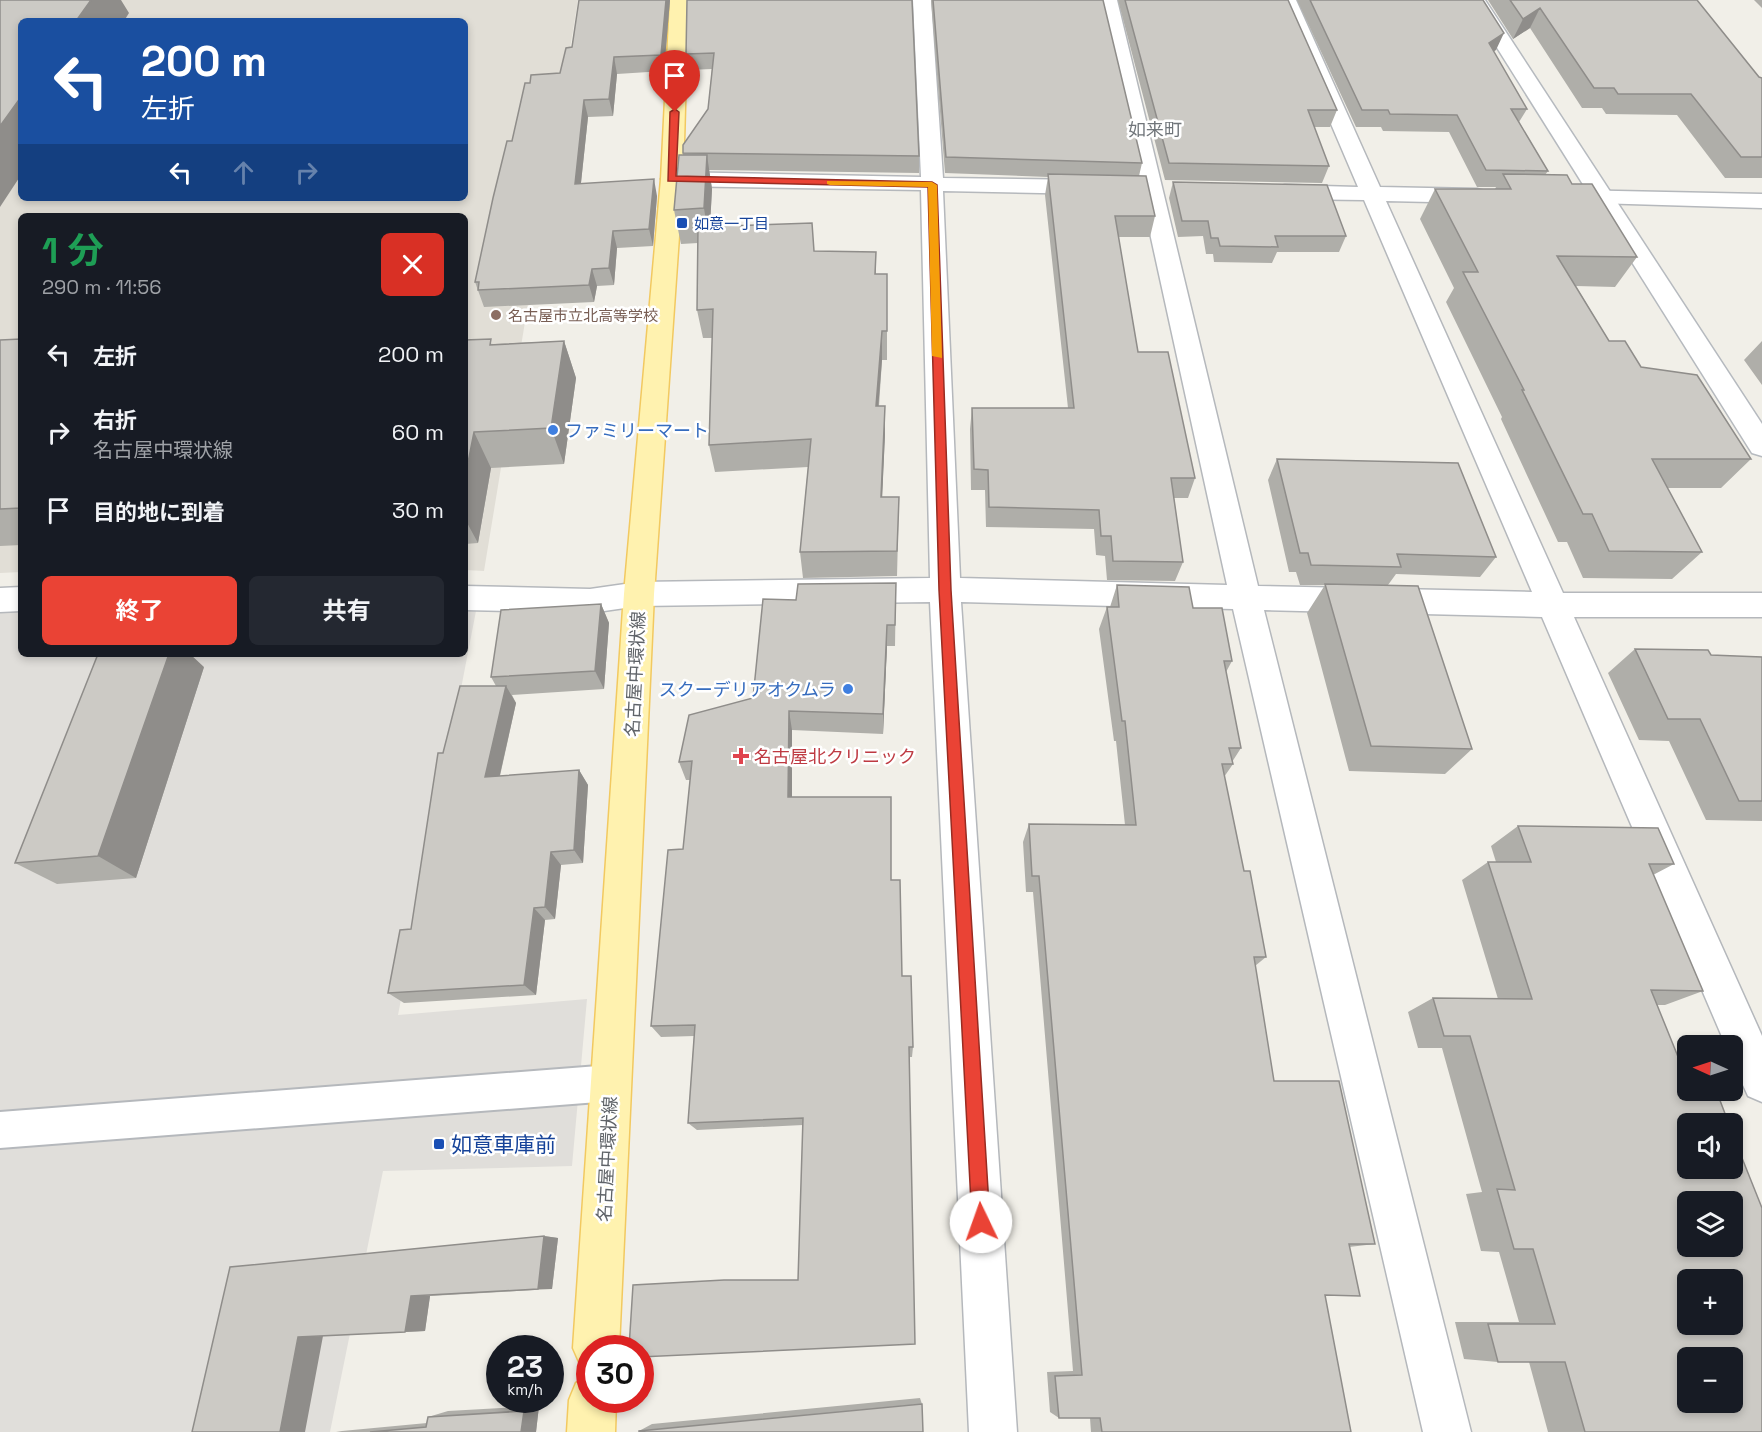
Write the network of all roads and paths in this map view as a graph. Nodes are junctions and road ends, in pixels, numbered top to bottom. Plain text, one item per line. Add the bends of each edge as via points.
1 (679, 0) edge
2 (922, 0) edge
3 (1108, 0) edge
4 (1287, 0) edge
5 (1476, 0) edge
6 (672, 179) junction
7 (932, 185) junction
8 (1107, 188) edge
9 (1268, 191) edge
10 (1371, 194) junction
11 (1499, 196) edge
12 (1545, 197) edge
13 (1603, 198) junction
14 (1762, 201) edge
15 (1762, 446) edge
16 (945, 590) junction
17 (639, 594) junction
18 (1245, 596) junction
19 (468, 598) edge
20 (18, 599) edge
21 (0, 600) edge
22 (1550, 605) junction
23 (1762, 605) edge
24 (1762, 1082) edge
25 (611, 1083) junction
26 (0, 1130) edge
27 (597, 1335) edge
28 (592, 1413) edge
29 (591, 1432) edge
30 (993, 1432) edge
31 (1447, 1432) edge

1 - 6 main road, 名古屋中環状線
2 - 7 street
3 - 18 street
4 - 10 street
5 - 13 street
6 - 7 street
6 - 17 main road, 名古屋中環状線
7 - 8 street
7 - 16 street
9 - 10 street
10 - 11 street
10 - 22 street
12 - 13 street
13 - 14 street
13 - 15 street
16 - 17 street
16 - 18 street
16 - 30 street
17 - 19 street via 590,601
17 - 25 main road, 名古屋中環状線
18 - 22 street
18 - 31 street
20 - 21 street
22 - 23 street
22 - 24 street
25 - 26 lane
25 - 27 main road, 名古屋中環状線
28 - 29 main road

